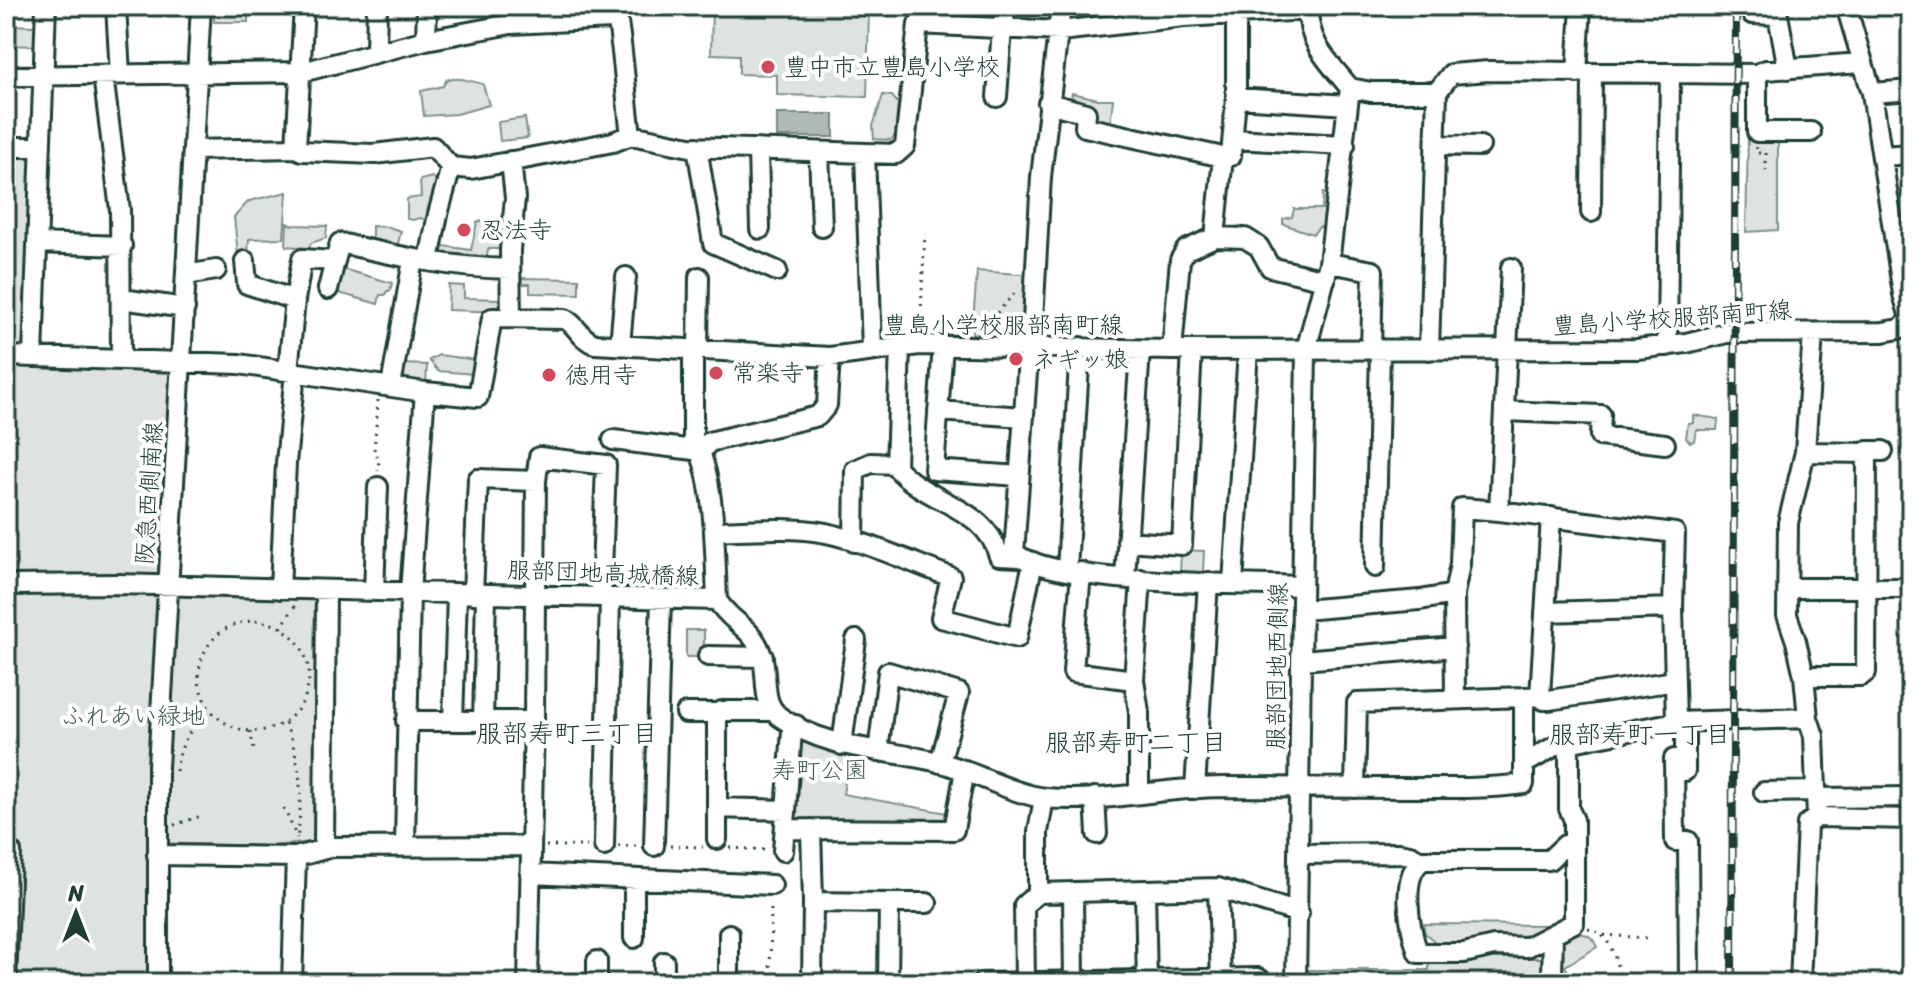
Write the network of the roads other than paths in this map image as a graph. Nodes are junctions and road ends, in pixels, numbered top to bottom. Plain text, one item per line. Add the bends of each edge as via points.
1 (46, 6) edge
2 (116, 6) edge
3 (201, 6) edge
4 (304, 6) edge
5 (377, 6) edge
6 (427, 6) edge
7 (956, 6) edge
8 (1005, 6) edge
9 (1061, 6) edge
10 (1581, 6) edge
11 (1846, 6) edge
12 (1308, 8) edge
13 (613, 12) edge
14 (1184, 12) edge
15 (580, 13) edge
16 (1236, 13) junction
17 (1752, 14) dead end
18 (1119, 15) edge
19 (955, 26) junction
20 (1003, 28) junction
21 (1060, 31) junction
22 (426, 40) junction
23 (376, 52) junction
24 (1861, 63) junction
25 (1788, 69) junction
26 (302, 72) junction
27 (197, 73) junction
28 (1584, 73) junction
29 (1670, 74) junction
30 (1757, 74) junction
31 (111, 75) junction
32 (6, 76) edge
33 (43, 76) junction
34 (1911, 90) edge
35 (1437, 92) junction
36 (1872, 93) junction
37 (1349, 96) junction
38 (997, 97) dead end
39 (1236, 98) junction
40 (1048, 103) junction
41 (1811, 132) dead end
42 (631, 135) junction
43 (1233, 139) junction
44 (1345, 145) junction
45 (1436, 145) junction
46 (1480, 146) dead end
47 (6, 147) edge
48 (40, 147) junction
49 (697, 147) junction
50 (296, 148) junction
51 (193, 150) junction
52 (758, 150) junction
53 (819, 152) junction
54 (865, 154) junction
55 (1911, 154) edge
56 (1882, 156) junction
57 (1223, 157) junction
58 (511, 161) junction
59 (451, 167) junction
60 (1591, 212) dead end
61 (822, 227) dead end
62 (760, 229) dead end
63 (1215, 237) junction
64 (37, 243) junction
65 (122, 246) junction
66 (421, 260) junction
67 (245, 261) dead end
68 (335, 261) junction
69 (1511, 268) dead end
70 (510, 269) junction
71 (216, 270) dead end
72 (777, 271) dead end
73 (1327, 271) junction
74 (186, 275) junction
75 (626, 277) dead end
76 (699, 277) dead end
77 (328, 289) dead end
78 (122, 299) junction
79 (295, 300) junction
80 (185, 308) junction
81 (511, 318) junction
82 (1911, 321) edge
83 (1813, 333) junction
84 (620, 345) junction
85 (943, 345) junction
86 (1029, 345) junction
87 (1667, 346) junction
88 (900, 347) junction
89 (1080, 347) junction
90 (872, 350) junction
91 (1140, 350) junction
92 (1172, 350) junction
93 (1192, 350) junction
94 (1248, 350) junction
95 (1306, 350) junction
96 (1376, 350) junction
97 (1429, 350) junction
98 (1507, 350) junction
99 (695, 351) junction
100 (6, 356) edge
101 (33, 356) junction
102 (830, 357) junction
103 (121, 359) junction
104 (181, 362) junction
105 (291, 371) junction
106 (385, 385) junction
107 (425, 392) junction
108 (938, 411) junction
109 (1504, 411) junction
110 (1024, 417) junction
111 (613, 440) dead end
112 (1665, 444) dead end
113 (702, 451) junction
114 (1805, 452) junction
115 (895, 464) junction
116 (1019, 476) junction
117 (536, 481) junction
118 (378, 487) road end
119 (1499, 511) junction
120 (1551, 517) junction
121 (714, 531) junction
122 (1127, 541) junction
123 (854, 542) junction
124 (1027, 560) junction
125 (1375, 567) dead end
126 (1074, 571) junction
127 (1133, 578) junction
128 (1208, 582) junction
129 (1233, 583) junction
130 (6, 585) edge
131 (168, 586) junction
132 (1302, 586) junction
133 (1788, 588) junction
134 (1911, 588) edge
135 (280, 589) junction
136 (1867, 589) junction
137 (326, 590) junction
138 (374, 591) junction
139 (410, 592) junction
140 (472, 594) junction
141 (1454, 594) junction
142 (534, 596) junction
143 (606, 598) junction
144 (661, 599) junction
145 (717, 600) junction
146 (1673, 608) junction
147 (1302, 610) junction
148 (1545, 612) junction
149 (856, 640) dead end
150 (1455, 647) junction
151 (708, 656) dead end
152 (763, 657) junction
153 (1302, 660) junction
154 (1804, 676) junction
155 (1134, 680) junction
156 (1675, 681) junction
157 (1532, 696) junction
158 (1455, 698) junction
159 (774, 711) junction
160 (686, 713) dead end
161 (720, 713) junction
162 (1808, 718) junction
163 (406, 721) junction
164 (453, 721) junction
165 (483, 721) junction
166 (534, 721) junction
167 (1680, 722) junction
168 (796, 725) junction
169 (1569, 742) junction
170 (842, 745) junction
171 (878, 752) junction
172 (1685, 759) junction
173 (940, 763) junction
174 (1524, 764) junction
175 (965, 770) junction
176 (1355, 788) junction
177 (1195, 789) junction
178 (1300, 789) junction
179 (1764, 792) dead end
180 (1139, 793) junction
181 (1818, 794) junction
182 (1095, 797) junction
183 (1884, 797) junction
184 (1911, 797) edge
185 (1044, 798) junction
186 (1685, 798) dead end
187 (717, 808) junction
188 (786, 810) junction
189 (1817, 817) junction
190 (1884, 819) junction
191 (1911, 819) edge
192 (785, 829) junction
193 (811, 829) junction
194 (1097, 834) dead end
195 (720, 844) road end
196 (1574, 844) junction
197 (405, 845) junction
198 (530, 846) junction
199 (604, 846) road end
200 (654, 846) road end
201 (296, 848) junction
202 (324, 848) junction
203 (783, 851) road end
204 (6, 852) edge
205 (1299, 854) junction
206 (157, 855) junction
207 (1421, 861) junction
208 (530, 874) junction
209 (634, 879) junction
210 (772, 885) road end
211 (1218, 888) junction
212 (1145, 891) junction
213 (1038, 893) junction
214 (1073, 893) junction
215 (813, 902) junction
216 (889, 903) junction
217 (927, 903) dead end
218 (1299, 913) junction
219 (729, 934) dead end
220 (1553, 934) junction
221 (634, 938) dead end
222 (597, 961) dead end
223 (664, 962) dead end
224 (1221, 981) edge
225 (1025, 982) edge
226 (1074, 982) edge
227 (1147, 982) edge
228 (6, 983) edge
229 (158, 983) edge
230 (292, 983) edge
231 (528, 983) edge
232 (597, 983) edge
233 (664, 983) edge
234 (729, 983) edge
235 (812, 983) edge
236 (888, 983) edge
237 (982, 983) edge
238 (1265, 983) edge
239 (1296, 983) edge
240 (1557, 983) edge
241 (1689, 983) edge
242 (1800, 983) edge

1 - 33 street
2 - 31 street
3 - 27 street, 阪急西側南線
4 - 26 street
5 - 23 street
6 - 22 street
7 - 19 street
8 - 20 street
9 - 21 street
10 - 28 street
11 - 24 street
12 - 16 street
12 - 37 street via 1315,44
13 - 15 street
13 - 42 street via 625,63
14 - 16 street
14 - 18 street
15 - 22 street
16 - 39 street
17 - 25 street via 1778,15
18 - 21 street
19 - 20 street
19 - 54 street via 918,24 905,146 896,154
20 - 21 street
20 - 38 street
21 - 40 street
22 - 23 street
23 - 26 street
24 - 25 street
24 - 36 street
25 - 30 street
26 - 27 street
26 - 50 street
27 - 31 street
27 - 51 street, 阪急西側南線
28 - 29 street
28 - 35 street via 1451,74
28 - 60 street
29 - 30 street
29 - 87 street
30 - 41 street via 1757,132
31 - 33 street
31 - 65 street
32 - 33 street
33 - 48 street
34 - 36 street
35 - 37 street
35 - 45 street
36 - 56 street
37 - 39 street
37 - 44 street, 服部団地西側線
39 - 43 street
40 - 57 street via 1086,113 1085,127
40 - 86 street
42 - 49 street
42 - 58 street
43 - 44 street
43 - 57 street via 1231,156
44 - 73 street, 服部団地西側線
45 - 46 street
45 - 97 street
47 - 48 street
48 - 64 street
49 - 52 street
49 - 72 street via 713,243
50 - 51 street
50 - 59 street via 374,154 433,147
51 - 74 street, 阪急西側南線
52 - 53 street
52 - 62 street
53 - 54 street
53 - 61 street
54 - 90 street, 豊島小学校服部南町線
55 - 56 street
56 - 82 street
57 - 63 street
58 - 59 street
58 - 70 street via 515,198
59 - 66 street
63 - 73 street via 1245,238 1259,247 1270,267
63 - 92 street via 1191,247 1180,260
64 - 65 street
64 - 101 street
65 - 78 street
66 - 68 street via 340,243
66 - 70 street
66 - 106 street
67 - 79 street via 247,284
68 - 77 street
68 - 79 street via 302,259
69 - 98 street
70 - 81 street
71 - 74 street
73 - 95 street, 服部団地西側線
73 - 96 street via 1373,271
74 - 80 street, 阪急西側南線
75 - 84 street
76 - 99 street
78 - 80 street
78 - 103 street
79 - 105 street
80 - 104 street, 阪急西側南線
81 - 84 street via 565,319 590,342
81 - 107 street via 492,318 478,397
82 - 83 street, 豊島小学校服部南町線 via 1883,332
83 - 87 street, 豊島小学校服部南町線 via 1720,334
83 - 114 street
84 - 99 street
85 - 86 street, 豊島小学校服部南町線
85 - 88 street, 豊島小学校服部南町線
85 - 108 street
86 - 89 street, 豊島小学校服部南町線
86 - 110 street
87 - 98 street, 豊島小学校服部南町線
88 - 90 street, 豊島小学校服部南町線
88 - 115 street
89 - 91 street, 豊島小学校服部南町線
89 - 126 street
90 - 102 street
91 - 92 street, 豊島小学校服部南町線
91 - 122 street
92 - 93 street, 豊島小学校服部南町線
93 - 94 street, 豊島小学校服部南町線
93 - 122 street via 1182,545
94 - 95 street, 豊島小学校服部南町線
94 - 129 street
95 - 96 street, 豊島小学校服部南町線
95 - 132 street, 服部団地西側線
96 - 97 street, 豊島小学校服部南町線
96 - 125 street
97 - 98 street, 豊島小学校服部南町線
98 - 109 street
99 - 102 street
99 - 113 street via 693,440
100 - 101 street
101 - 103 street
102 - 113 street via 822,413 709,442
103 - 104 street
104 - 105 street
104 - 131 street, 阪急西側南線
105 - 106 street
105 - 135 street
106 - 107 street
107 - 139 street
108 - 110 street
108 - 116 street via 934,470
109 - 112 street via 1601,415 1600,436
109 - 119 street
110 - 116 street
111 - 113 street
113 - 121 street
114 - 133 street via 1788,523
114 - 136 street via 1875,452
115 - 123 street via 871,463 855,470
115 - 124 street via 917,488 984,526 999,556
116 - 124 street via 1013,550
117 - 140 street via 478,479
117 - 142 street
117 - 143 street via 539,457 606,465
118 - 138 street
119 - 120 street
119 - 141 street via 1462,508
120 - 146 street via 1675,533
120 - 148 street
121 - 123 street via 826,533
121 - 145 street
122 - 127 street
123 - 124 street via 951,577 941,618 1017,638
124 - 126 street
126 - 127 street
126 - 155 street via 1073,672
127 - 128 street
127 - 155 street
128 - 129 street
128 - 177 street
129 - 132 street
130 - 131 street, 服部団地高城橋線
131 - 135 street, 服部団地高城橋線
131 - 206 street, 阪急西側南線
132 - 147 street, 服部団地西側線
133 - 136 street
133 - 154 street via 1787,615
134 - 136 street
135 - 137 street, 服部団地高城橋線
136 - 154 street via 1866,672
137 - 138 street, 服部団地高城橋線
137 - 202 street
138 - 139 street, 服部団地高城橋線
139 - 140 street, 服部団地高城橋線
139 - 163 street
140 - 142 street, 服部団地高城橋線
140 - 164 street
140 - 165 street
141 - 147 street
141 - 150 street
142 - 143 street, 服部団地高城橋線
142 - 166 street
143 - 144 street, 服部団地高城橋線
143 - 199 street
144 - 145 street, 服部団地高城橋線
144 - 200 street
145 - 152 street, 服部団地高城橋線 via 750,631
146 - 148 street
146 - 156 street
147 - 153 street, 服部団地西側線
148 - 157 street
149 - 170 street
150 - 153 street
150 - 158 street
151 - 152 street
152 - 159 street, 服部団地高城橋線 via 767,698
153 - 178 street, 服部団地西側線
154 - 162 street
155 - 180 street
156 - 157 street via 1549,700
156 - 167 street
157 - 158 street
157 - 174 street
158 - 176 street via 1357,703
159 - 161 street
159 - 168 street
160 - 161 street
161 - 187 street
162 - 167 street
162 - 181 street
163 - 164 street
163 - 197 street
164 - 165 street
165 - 166 street
166 - 198 street
167 - 169 street
167 - 172 street
168 - 170 street
168 - 188 street
169 - 174 street
169 - 196 street
170 - 171 street
171 - 173 street
171 - 173 street via 888,672 959,693
172 - 186 street
172 - 241 street via 1674,759 1675,841 1688,841
173 - 175 street
174 - 176 street via 1524,784
175 - 185 street
175 - 193 street via 954,830
176 - 178 street
177 - 178 street
177 - 180 street
178 - 205 street, 服部団地西側線
179 - 181 street
180 - 182 street
181 - 183 street
181 - 189 street
182 - 185 street
182 - 194 street
183 - 184 street
183 - 190 street
185 - 213 street
187 - 188 street
187 - 195 street
188 - 192 street
189 - 190 street
189 - 242 street via 1807,824
190 - 191 street
192 - 193 street
192 - 203 street
193 - 215 street
196 - 207 street via 1565,845 1549,860
196 - 220 street via 1574,923
197 - 198 street
197 - 202 street
198 - 208 street
201 - 202 street
201 - 206 street
201 - 230 street
204 - 228 street via 11,852
205 - 207 street via 1399,853
205 - 218 street, 服部団地西側線
206 - 229 street, 阪急西側南線
207 - 220 street via 1409,881 1410,930 1418,953 1527,947
208 - 209 street
208 - 231 street
209 - 210 street
209 - 221 street
211 - 212 street
211 - 218 street
211 - 224 street
212 - 214 street
212 - 227 street
213 - 214 street
213 - 225 street via 1024,905
214 - 226 street
215 - 216 street
215 - 235 street
216 - 217 street
216 - 236 street
218 - 239 street, 服部団地西側線
219 - 234 street
220 - 240 street via 1552,975
222 - 232 street
223 - 233 street
224 - 227 street
224 - 238 street via 1258,978
225 - 226 street
225 - 237 street
226 - 227 street

